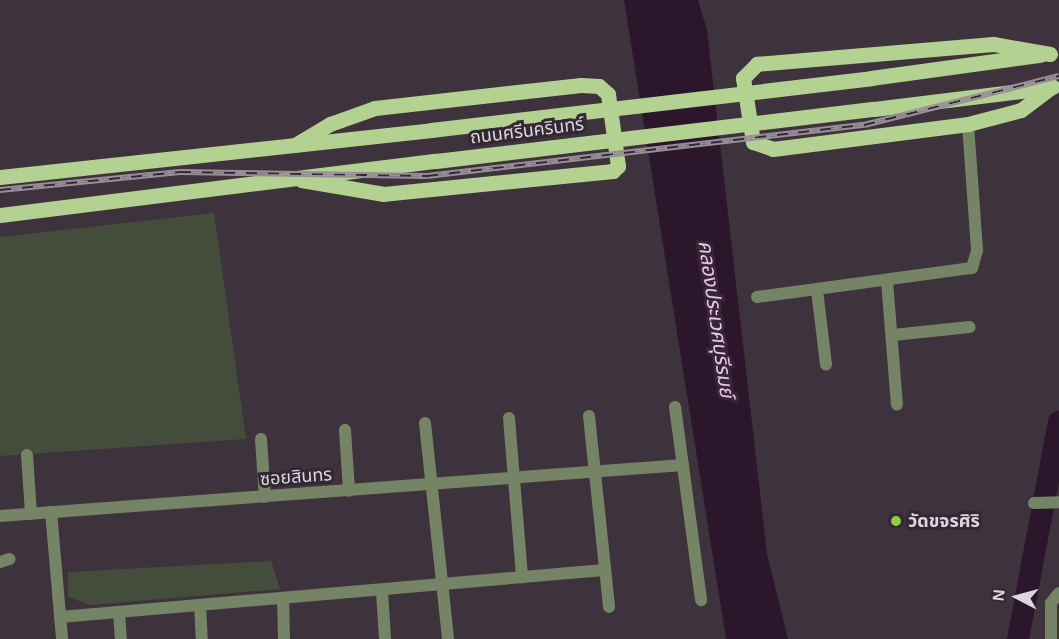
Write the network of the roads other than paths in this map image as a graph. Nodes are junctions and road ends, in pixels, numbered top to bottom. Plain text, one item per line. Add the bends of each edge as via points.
1 (1055, 53) edge
2 (1056, 87) edge
3 (968, 124) junction
4 (295, 146) junction
5 (0, 177) edge
6 (302, 180) junction
7 (0, 215) edge
8 (887, 281) junction
9 (817, 290) junction
10 (757, 297) dead end
11 (970, 327) dead end
12 (893, 335) junction
13 (826, 364) dead end
14 (897, 405) dead end
15 (675, 407) dead end
16 (589, 416) dead end
17 (509, 418) dead end
18 (425, 423) dead end
19 (345, 430) dead end
20 (261, 439) dead end
21 (27, 455) dead end
22 (682, 465) junction
23 (594, 473) junction
24 (515, 479) junction
25 (433, 485) junction
26 (349, 491) junction
27 (265, 497) junction
28 (51, 512) junction
29 (31, 514) junction
30 (0, 516) edge
31 (604, 570) junction
32 (522, 577) junction
33 (444, 584) junction
34 (382, 592) junction
35 (1059, 593) edge
36 (283, 598) junction
37 (700, 600) dead end
38 (200, 605) junction
39 (609, 607) dead end
40 (119, 612) junction
41 (60, 617) junction
42 (62, 639) edge
43 (121, 639) edge
44 (202, 639) edge
45 (284, 639) edge
46 (385, 639) edge
47 (448, 639) edge
48 (1051, 639) edge

1 - 3 main road via 981,45 757,64 743,78 753,142 765,148
1 - 4 main road, ถนนศรีนครินทร์, bridge
2 - 3 main road via 1020,110
2 - 6 main road, ถนนศรีนครินทร์, bridge
3 - 8 street via 974,266
4 - 5 main road, ถนนศรีนครินทร์
4 - 6 main road via 330,124 375,108 581,85 599,86 608,94 618,166 613,171 384,194
6 - 7 main road, ถนนศรีนครินทร์
8 - 9 street
8 - 12 street
9 - 10 street
9 - 13 street
11 - 12 street
12 - 14 street
15 - 22 street
16 - 23 street
17 - 24 street
18 - 25 street
19 - 26 street
20 - 27 street
21 - 29 street
22 - 23 street, ซอยสินทร
22 - 37 street
23 - 24 street, ซอยสินทร
23 - 31 street
24 - 25 street, ซอยสินทร
24 - 32 street
25 - 26 street, ซอยสินทร
25 - 33 street
26 - 27 street, ซอยสินทร
27 - 28 street, ซอยสินทร
28 - 29 street, ซอยสินทร
28 - 41 street
29 - 30 street, ซอยสินทร
31 - 32 street
31 - 39 street
32 - 33 street
33 - 34 street
33 - 47 street
34 - 36 street
34 - 46 street
35 - 48 street via 1051,603
36 - 38 street
36 - 45 street
38 - 40 street
38 - 44 street
40 - 41 street
40 - 43 street
41 - 42 street

